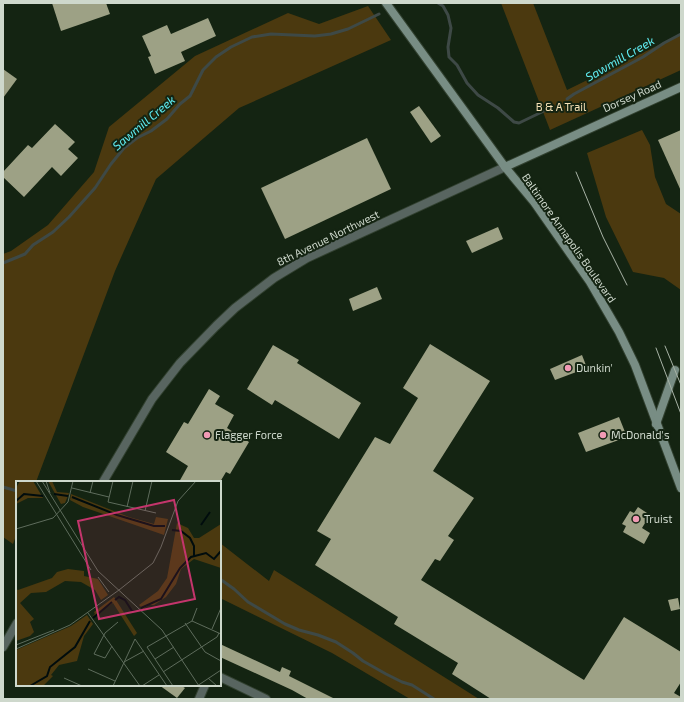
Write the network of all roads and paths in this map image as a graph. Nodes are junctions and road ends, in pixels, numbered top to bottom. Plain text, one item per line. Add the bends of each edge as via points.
1 (386, 3) edge
2 (681, 87) edge
3 (505, 167) junction
4 (676, 370) dead end
5 (656, 424) junction
6 (104, 481) edge
7 (681, 488) edge
8 (16, 625) edge
9 (3, 647) edge
10 (221, 677) edge
11 (205, 686) edge
12 (199, 699) edge
13 (266, 699) edge

1 - 3 main road, Baltimore Annapolis Boulevard
2 - 3 main road, Dorsey Road
3 - 5 main road, Baltimore Annapolis Boulevard via 534,202 590,282 620,332
3 - 6 street, 8th Avenue Northwest via 307,258 274,278 235,308 180,363 152,399
4 - 5 main road
5 - 7 main road, Baltimore Annapolis Boulevard
8 - 9 street
10 - 13 street
11 - 12 street

